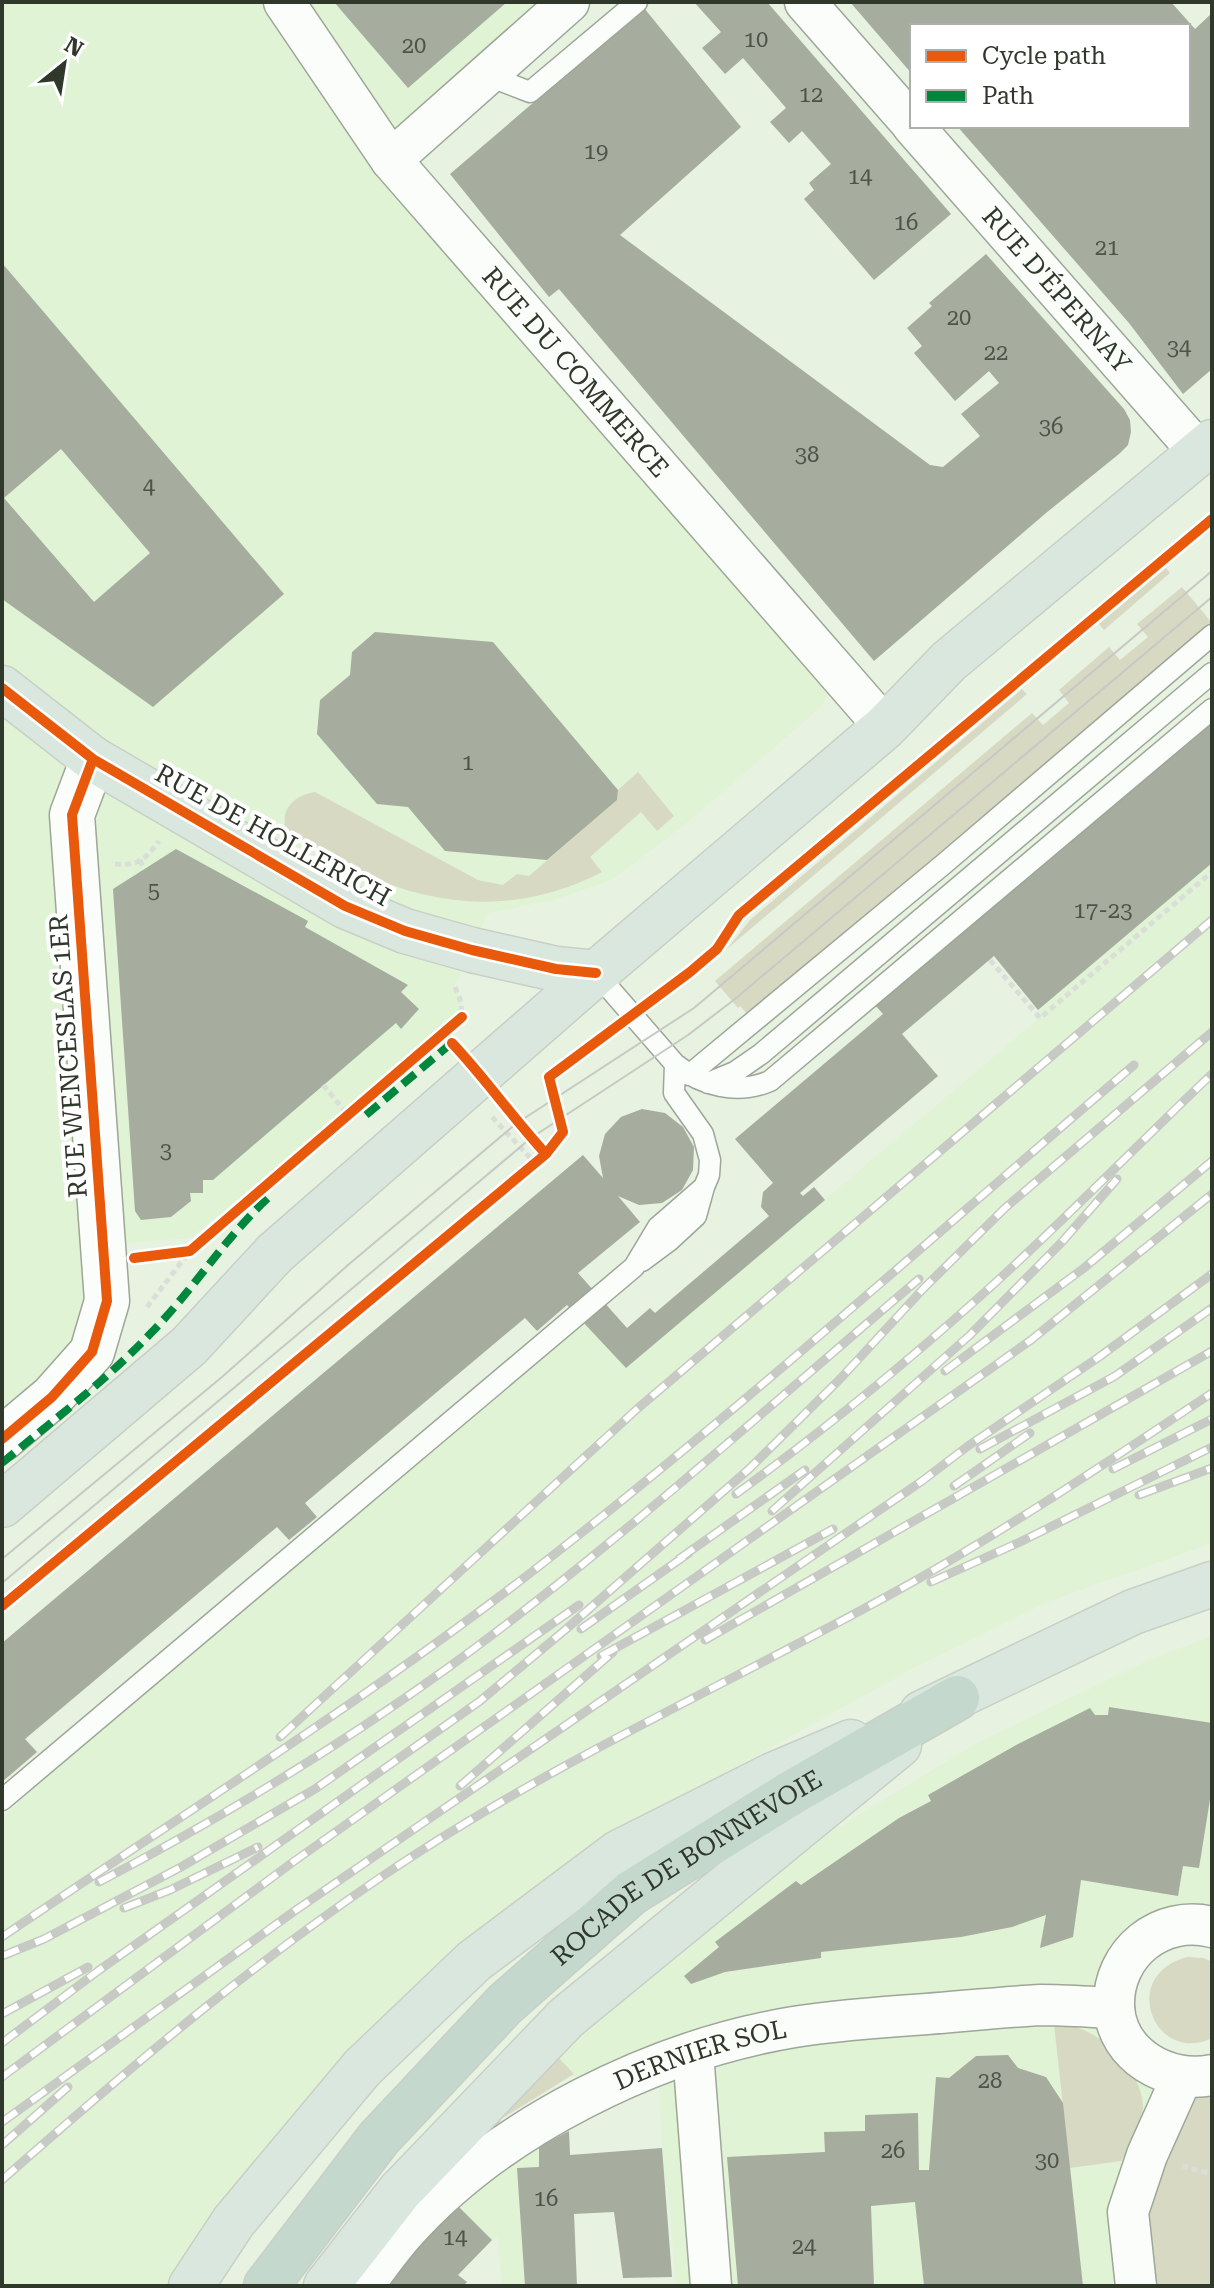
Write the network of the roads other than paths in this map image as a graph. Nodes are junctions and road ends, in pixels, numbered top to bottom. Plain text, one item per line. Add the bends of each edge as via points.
1 (284, 2) edge
2 (569, 2) edge
3 (637, 2) edge
4 (805, 2) edge
5 (486, 75) junction
6 (910, 122) edge
7 (916, 128) edge
8 (391, 160) junction
9 (1208, 454) edge
10 (1212, 635) edge
11 (1212, 673) edge
12 (2, 688) edge
13 (1212, 709) edge
14 (885, 727) junction
15 (93, 759) junction
16 (1036, 786) junction
17 (1073, 828) junction
18 (1025, 830) junction
19 (978, 835) junction
20 (1016, 876) junction
21 (596, 973) junction
22 (690, 1074) junction
23 (2, 1439) edge
24 (15, 1494) edge
25 (1212, 1584) edge
26 (957, 1698) junction
27 (2, 1800) edge
28 (1212, 1927) edge
29 (1114, 2008) junction
30 (693, 2053) junction
31 (1197, 2076) edge
32 (191, 2286) edge
33 (266, 2286) edge
34 (326, 2286) edge
35 (363, 2286) edge
36 (711, 2286) edge
37 (1136, 2286) edge

1 - 8 street, RUE DU COMMERCE
2 - 5 street
3 - 5 lane via 530,92
4 - 6 street, RUE D'ÉPERNAY
5 - 8 street
7 - 9 street, RUE D'ÉPERNAY
8 - 14 street, RUE DU COMMERCE
9 - 14 main road via 949,661
10 - 16 lane
11 - 18 lane
12 - 15 main road, RUE DE HOLLERICH
13 - 17 lane
14 - 21 main road
15 - 21 main road, RUE DE HOLLERICH via 345,906 472,950
15 - 23 street, RUE WENCESLAS 1ER via 72,815 107,1301 92,1352 52,1397
16 - 18 lane
16 - 19 lane
17 - 18 lane
17 - 20 lane
18 - 19 lane
18 - 20 lane
18 - 22 lane via 761,1054 735,1072
19 - 22 lane
20 - 22 lane via 770,1081 727,1088
21 - 22 lane
21 - 24 main road via 275,1253 189,1346
22 - 27 lane via 674,1093 703,1134 709,1175 704,1187 658,1227 634,1267
25 - 26 main road, ROCADE DE BONNEVOIE via 1133,1612
26 - 32 main road via 773,1775 618,1853 474,1961 362,2068 234,2221
26 - 33 highway, ROCADE DE BONNEVOIE via 631,1893 505,2004 379,2138
26 - 34 main road via 566,2018 400,2191
28 - 29 street via 1170,1926 1145,1938 1127,1957 1116,1982
29 - 30 street, DERNIER SOL via 1043,2005 859,2019 793,2027
29 - 31 street via 1121,2033 1136,2055 1157,2070
30 - 35 street, DERNIER SOL via 590,2095 525,2132 470,2172 404,2233
30 - 36 street
31 - 37 street via 1147,2155 1128,2212

